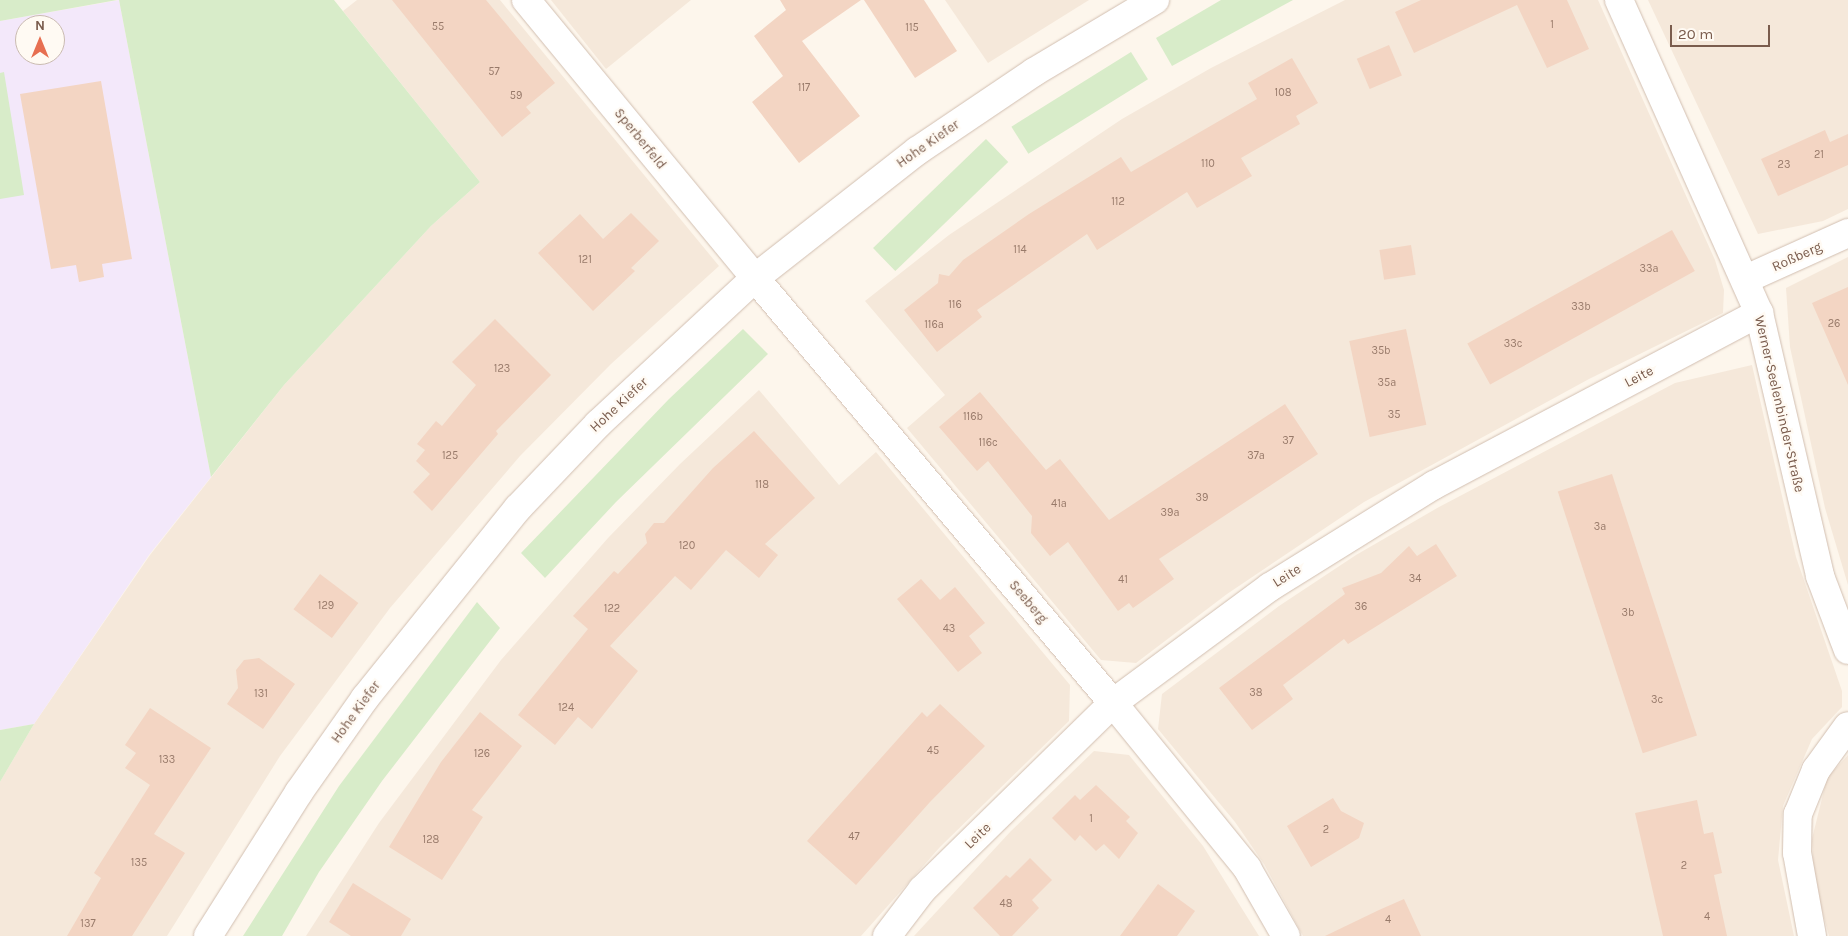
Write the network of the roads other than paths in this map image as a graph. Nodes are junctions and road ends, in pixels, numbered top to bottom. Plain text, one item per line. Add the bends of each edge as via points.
1 (526, 0) edge
2 (1155, 0) edge
3 (1619, 0) edge
4 (1848, 233) edge
5 (755, 278) junction
6 (1746, 279) junction
7 (1759, 313) junction
8 (1848, 650) edge
9 (1113, 703) junction
10 (1848, 726) edge
11 (208, 936) edge
12 (886, 936) edge
13 (1286, 936) edge
14 (1812, 936) edge

1 - 5 street, Sperberfeld
2 - 5 street, Hohe Kiefer via 1034,72 938,136
3 - 6 street, Werner-Seelenbinder-Straße
4 - 6 street, Roßberg
5 - 9 street, Seeberg
5 - 11 street, Hohe Kiefer via 598,424 518,508 365,698 299,792
6 - 7 street, Werner-Seelenbinder-Straße
7 - 8 street, Werner-Seelenbinder-Straße via 1820,576
7 - 9 street, Leite via 1434,485 1270,587
9 - 12 street, Leite via 922,890
9 - 13 street, Seeberg via 1247,868
10 - 14 street via 1816,770 1798,814 1797,853

